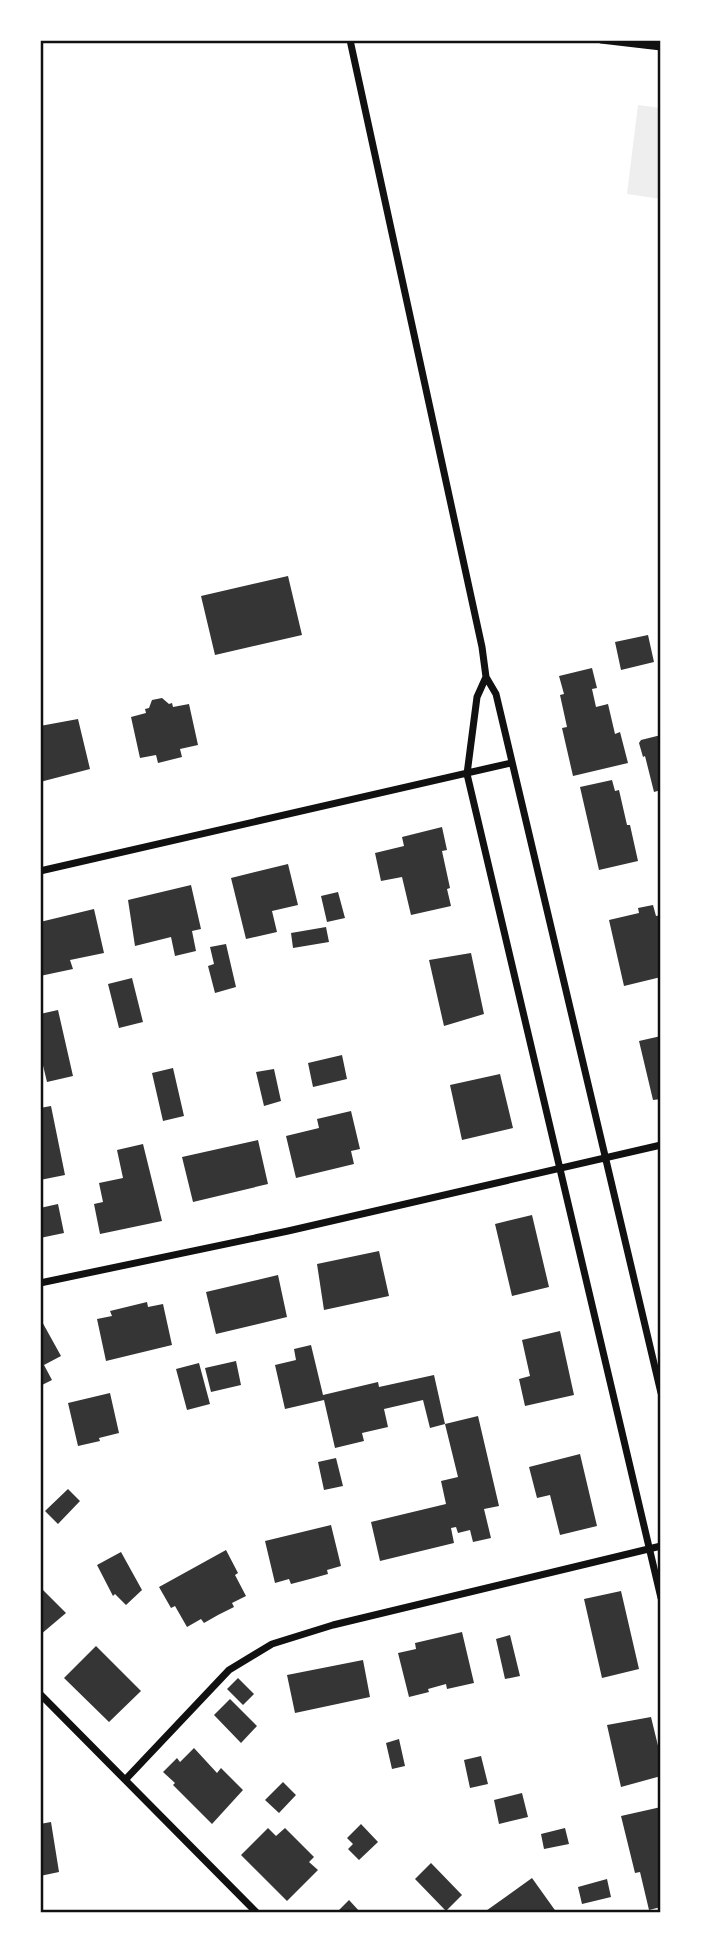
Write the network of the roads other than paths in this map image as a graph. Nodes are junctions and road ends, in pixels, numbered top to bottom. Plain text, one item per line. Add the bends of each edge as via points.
1 (350, 40) edge
2 (601, 40) edge
3 (661, 47) edge
4 (486, 677) junction
5 (512, 763) junction
6 (467, 774) junction
7 (40, 871) edge
8 (661, 1146) edge
9 (604, 1158) junction
10 (560, 1169) junction
11 (40, 1283) edge
12 (661, 1393) edge
13 (661, 1546) edge
14 (649, 1549) junction
15 (661, 1598) edge
16 (40, 1694) edge
17 (126, 1779) junction
18 (257, 1913) edge

1 - 4 street
2 - 3 street
4 - 5 street via 496,694
4 - 6 street via 477,697
5 - 6 street
5 - 9 street
6 - 7 street
6 - 10 street
8 - 9 street
9 - 10 street
9 - 12 street
10 - 11 street
10 - 14 street
13 - 14 street
14 - 15 street
14 - 17 street via 333,1625 272,1644 229,1670
16 - 17 street
17 - 18 street

